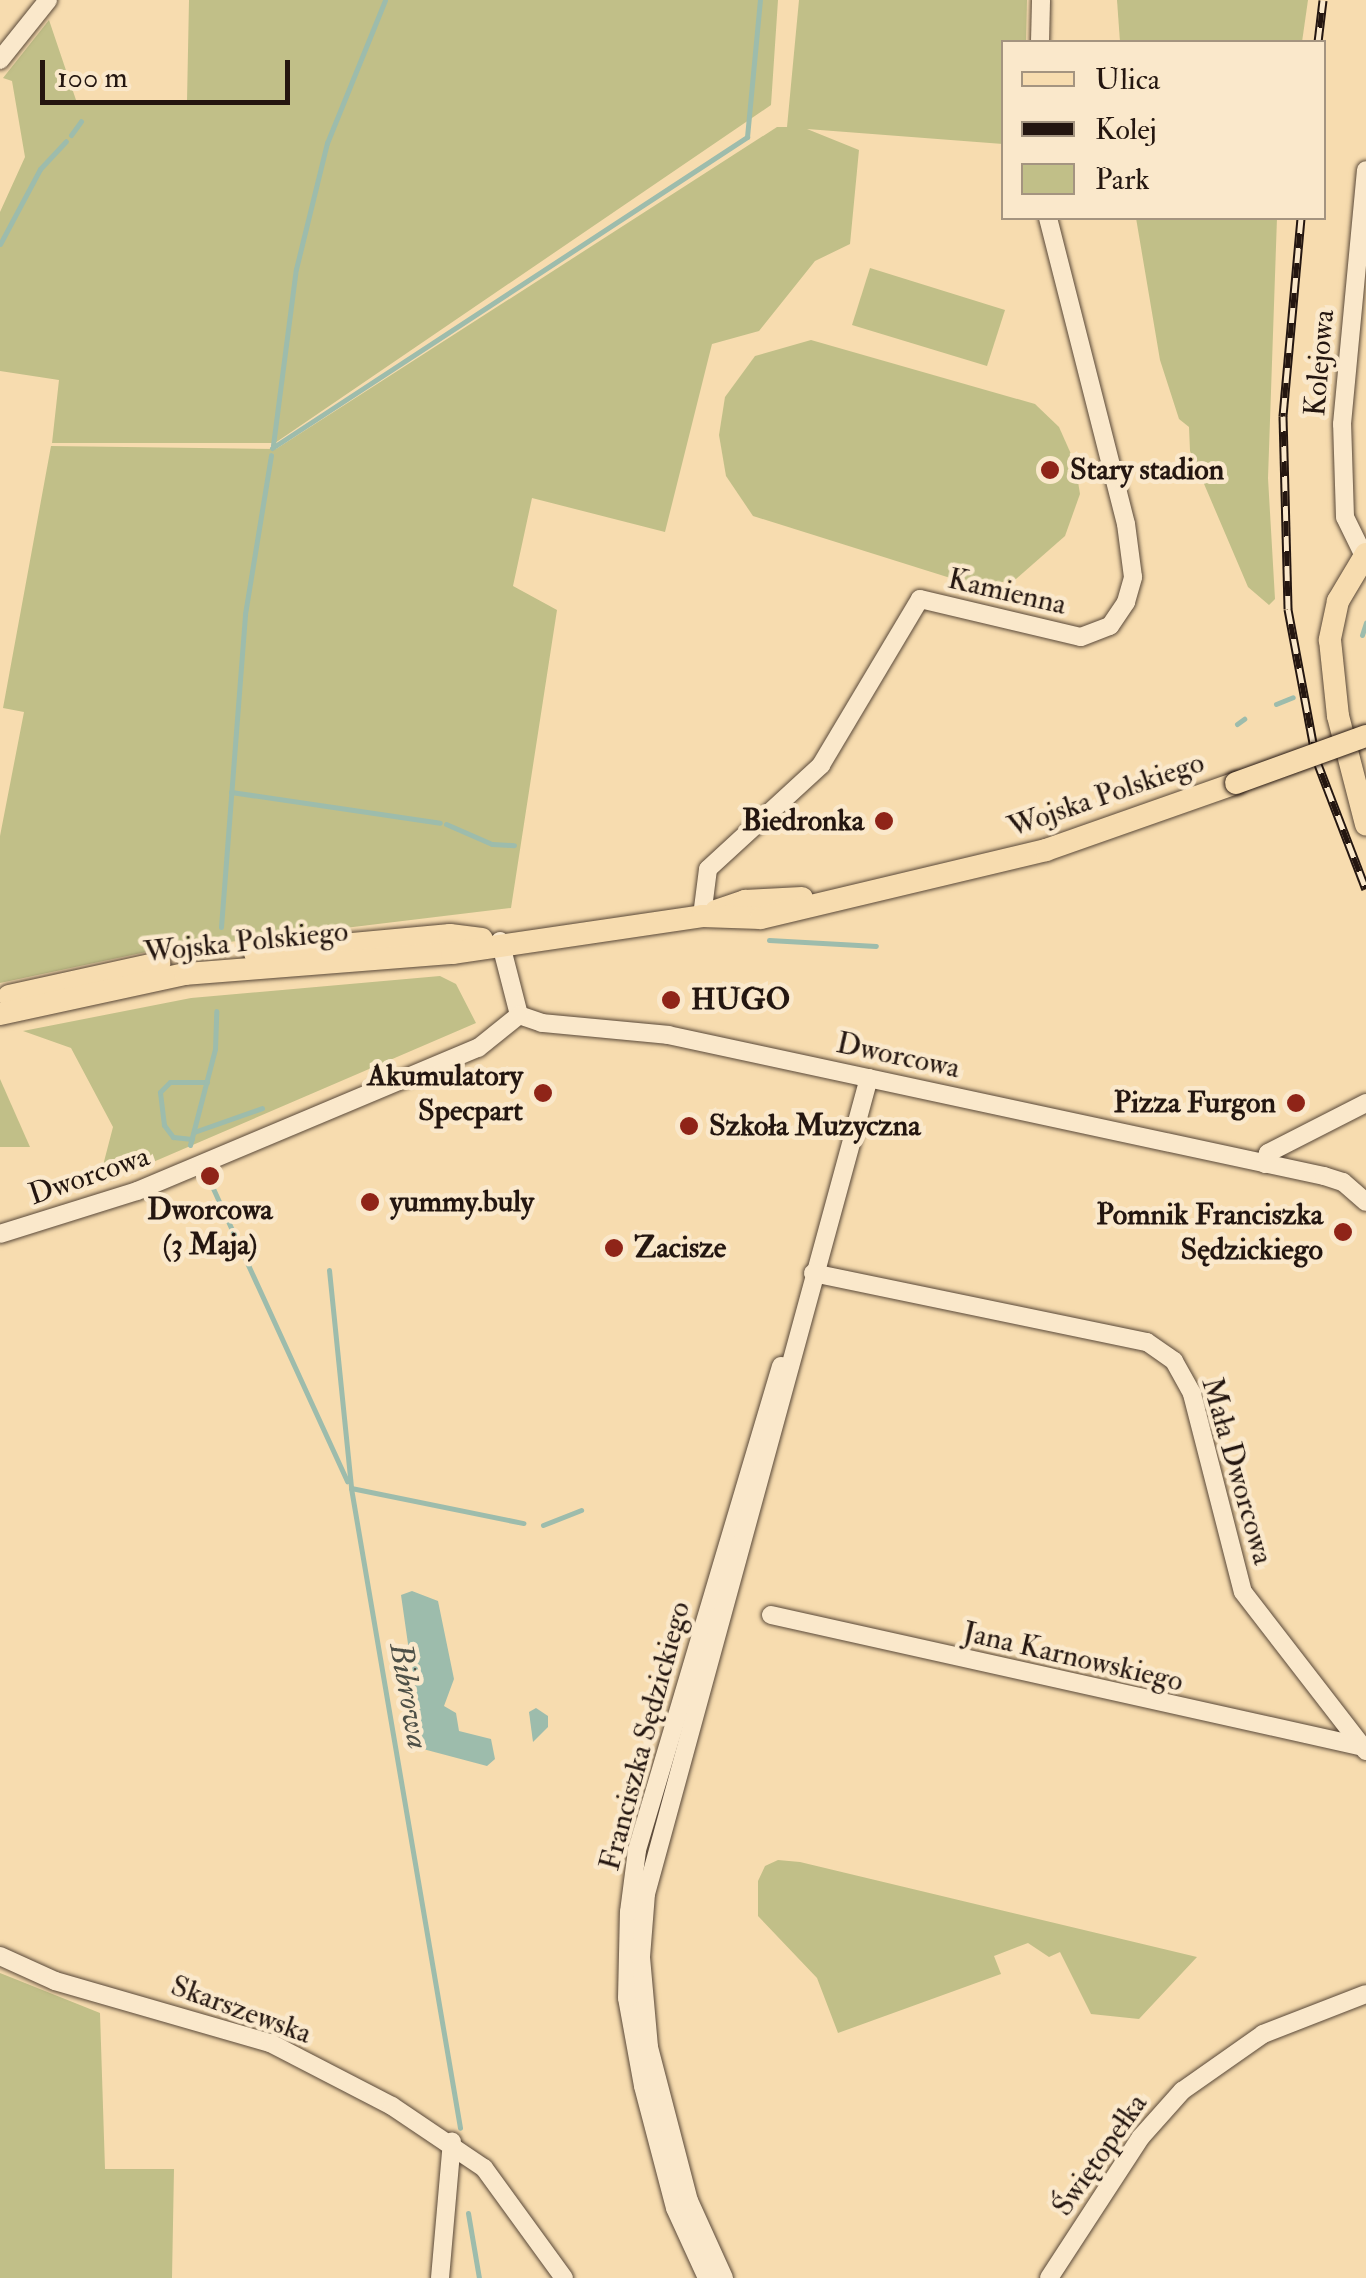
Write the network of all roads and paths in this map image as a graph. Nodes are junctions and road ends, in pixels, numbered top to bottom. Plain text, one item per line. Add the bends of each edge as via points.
1 (48, 0) edge
2 (1042, 0) edge
3 (1040, 40) edge
4 (0, 60) edge
5 (1366, 170) edge
6 (1049, 220) edge
7 (1365, 555) edge
8 (1366, 736) edge
9 (1366, 824) edge
10 (702, 916) junction
11 (500, 941) junction
12 (0, 999) edge
13 (0, 1014) edge
14 (518, 1015) junction
15 (868, 1078) junction
16 (1366, 1103) edge
17 (1265, 1164) junction
18 (1363, 1192) edge
19 (0, 1234) edge
20 (812, 1272) junction
21 (798, 1330) junction
22 (771, 1615) dead end
23 (1365, 1749) edge
24 (0, 1956) edge
25 (1366, 1994) edge
26 (452, 2142) junction
27 (440, 2278) edge
28 (564, 2278) edge
29 (707, 2278) edge
30 (724, 2278) edge
31 (1049, 2278) edge

1 - 4 street
2 - 3 street
5 - 7 street, Kolejowa via 1342,424 1344,517
6 - 10 street, Kamienna via 1126,524 1133,577 1126,602 1110,626 1081,637 920,599 821,764 708,869
7 - 9 main road via 1338,602 1330,640 1338,716
8 - 10 main road, Wojska Polskiego, bridge via 1046,850 860,895 745,901
10 - 11 main road, Wojska Polskiego
11 - 12 main road, Wojska Polskiego via 450,936 167,962
11 - 13 main road, Wojska Polskiego via 452,953 186,974
11 - 14 street
14 - 15 street, Dworcowa via 542,1023 640,1029
14 - 19 street, Dworcowa via 467,1052 137,1190
15 - 17 street, Dworcowa
15 - 20 street, Franciszka Sędzickiego
16 - 17 street via 1268,1152
17 - 18 street, Dworcowa
20 - 21 street, Franciszka Sędzickiego
20 - 23 street, Mała Dworcowa via 1146,1342 1174,1361 1192,1394 1243,1592
21 - 29 street, Franciszka Sędzickiego via 776,1380 673,1724 637,1850 628,1912 627,1998 642,2086 675,2208
21 - 30 street, Franciszka Sędzickiego via 793,1367 653,1850 642,1926 649,2047 689,2200
22 - 23 street, Jana Karnowskiego
24 - 26 street, Skarszewska via 56,1980 270,2043
25 - 31 street, Świętopełka via 1264,2034 1182,2091 1141,2136
26 - 27 street
26 - 28 street, Skarszewska via 506,2194

